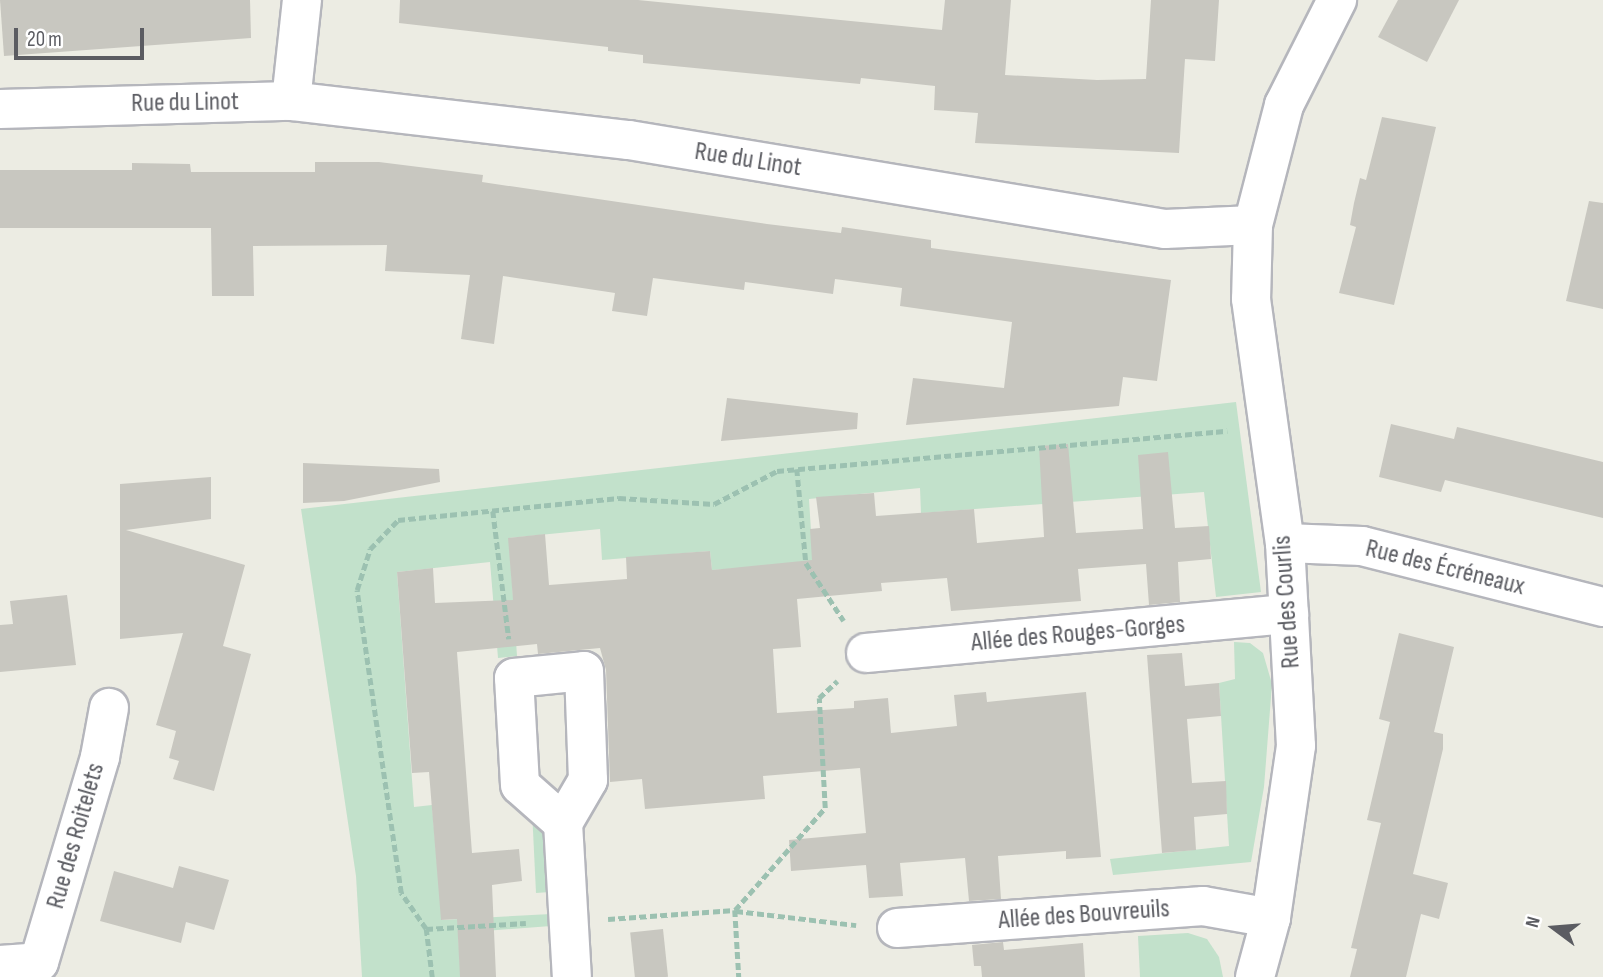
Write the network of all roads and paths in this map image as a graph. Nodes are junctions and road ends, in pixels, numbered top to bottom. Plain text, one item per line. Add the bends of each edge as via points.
1 (302, 0) edge
2 (1337, 0) edge
3 (291, 101) junction
4 (0, 109) edge
5 (1252, 225) junction
6 (1269, 428) junction
7 (797, 469) junction
8 (493, 511) junction
9 (1285, 543) junction
10 (1603, 607) edge
11 (1289, 614) junction
12 (866, 653) junction
13 (513, 678) junction
14 (109, 708) dead end
15 (563, 823) junction
16 (735, 910) junction
17 (1271, 918) junction
18 (569, 920) junction
19 (897, 928) joint
20 (426, 929) junction
21 (0, 965) edge
22 (38, 970) edge
23 (432, 977) edge
24 (572, 977) edge
25 (739, 977) edge
26 (1255, 977) edge

1 - 3 street
2 - 5 street via 1284,104
3 - 4 street, Rue du Linot
3 - 5 street, Rue du Linot via 629,140 1165,229
5 - 6 street, Rue des Courlis via 1251,299
6 - 7 path
6 - 9 street, Rue des Courlis
7 - 8 path via 777,471 714,504 619,498
7 - 12 path via 806,564
8 - 13 path
8 - 20 path via 398,520 370,549 357,590 401,893
9 - 10 street, Rue des Écréneaux via 1362,546
9 - 11 street, Rue des Courlis
11 - 12 street, Allée des Rouges-Gorges
11 - 17 street, Rue des Courlis via 1296,746
12 - 16 path via 819,698 825,808
13 - 15 street via 520,785
13 - 15 street via 584,671 588,780
14 - 22 street, Rue des Roitelets via 100,757
15 - 18 street
16 - 18 path
16 - 19 path
16 - 25 path
17 - 19 street, Allée des Bouvreuils via 1203,906
17 - 26 street, Rue des Courlis
18 - 20 path
18 - 24 street
20 - 23 path
21 - 22 street, Rue des Roitelets

